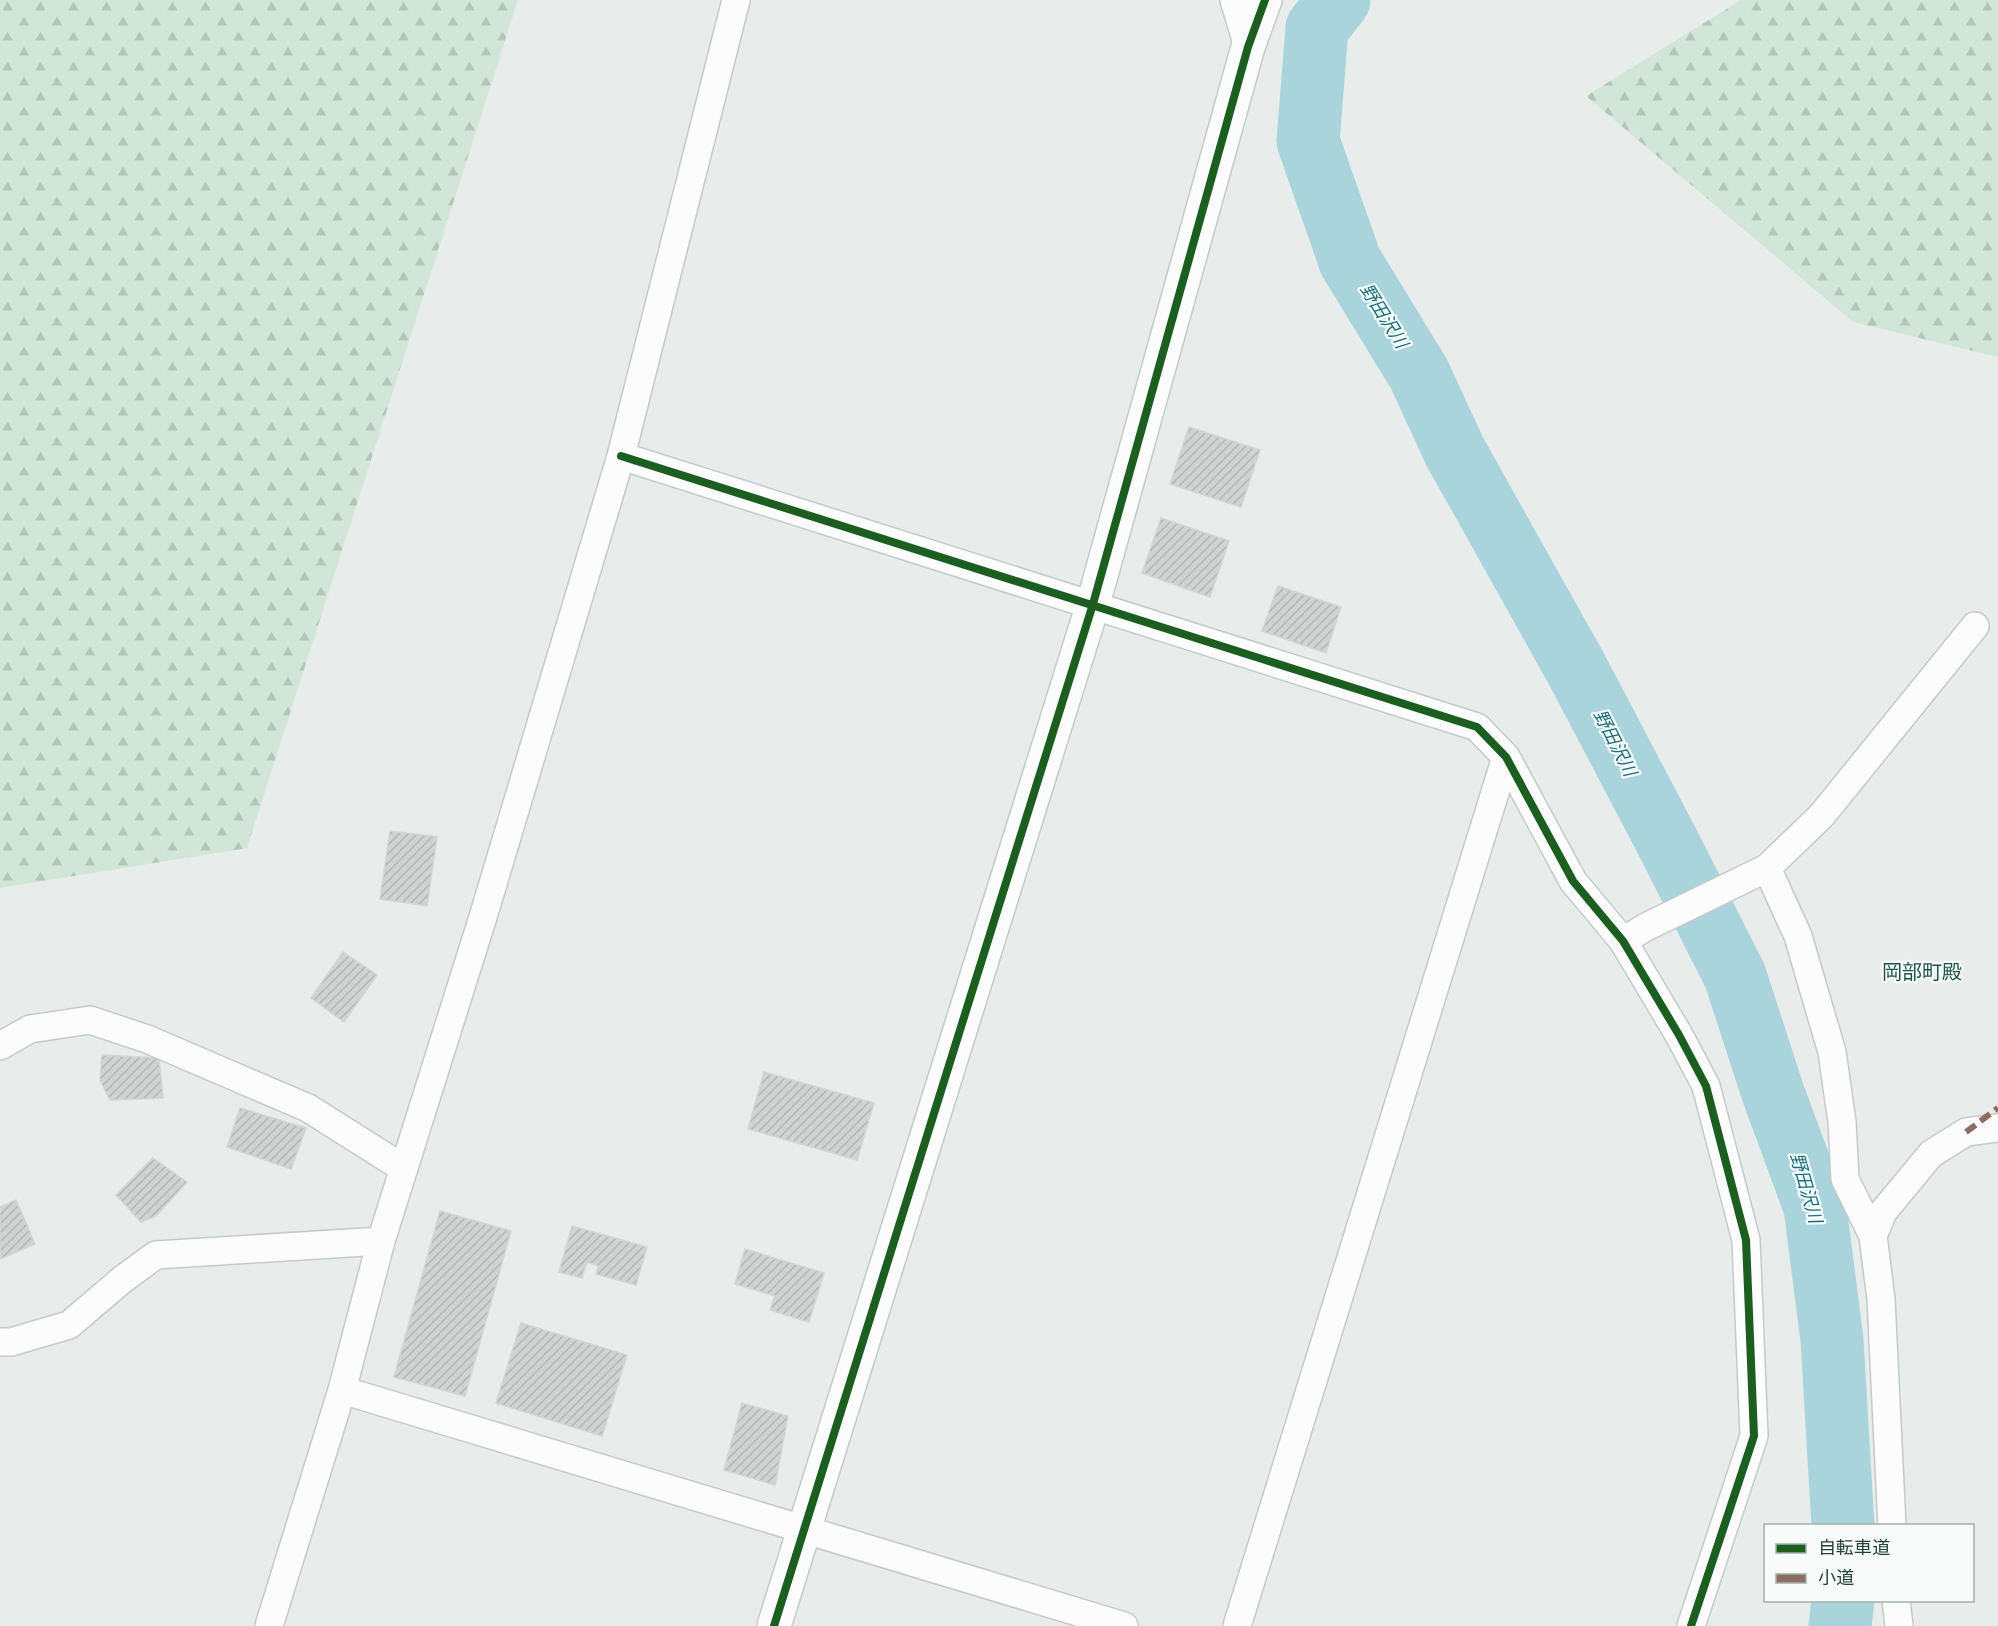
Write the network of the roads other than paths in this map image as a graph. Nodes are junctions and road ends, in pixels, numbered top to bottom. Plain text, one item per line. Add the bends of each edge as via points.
1 (736, 0) edge
2 (1234, 0) edge
3 (1265, 0) edge
4 (1248, 47) junction
5 (621, 456) junction
6 (1093, 604) junction
7 (1975, 626) dead end
8 (1506, 757) junction
9 (1767, 868) junction
10 (1623, 941) junction
11 (0, 1046) edge
12 (1998, 1128) edge
13 (404, 1168) junction
14 (1873, 1236) junction
15 (381, 1240) junction
16 (0, 1342) edge
17 (342, 1390) junction
18 (1892, 1524) edge
19 (804, 1530) junction
20 (1896, 1602) edge
21 (269, 1626) edge
22 (774, 1626) edge
23 (1124, 1626) edge
24 (1237, 1626) edge
25 (1691, 1626) edge
26 (1899, 1626) edge

1 - 5 street
2 - 4 street
3 - 4 street
4 - 6 street
5 - 6 street
5 - 13 street via 487,906
6 - 8 street via 1477,727
6 - 19 street
7 - 9 street via 1822,815
8 - 10 street via 1573,881
8 - 24 street
9 - 10 street
9 - 14 street via 1798,936 1832,1052 1845,1179
10 - 25 street via 1706,1086 1746,1240 1754,1437
11 - 13 street via 30,1029 90,1020 147,1039 308,1108
12 - 14 street via 1966,1132 1930,1154 1883,1212
13 - 15 street
14 - 18 street via 1881,1299
15 - 16 street via 156,1255 69,1324
15 - 17 street
17 - 19 street
17 - 21 street
19 - 22 street
19 - 23 street
20 - 26 street

